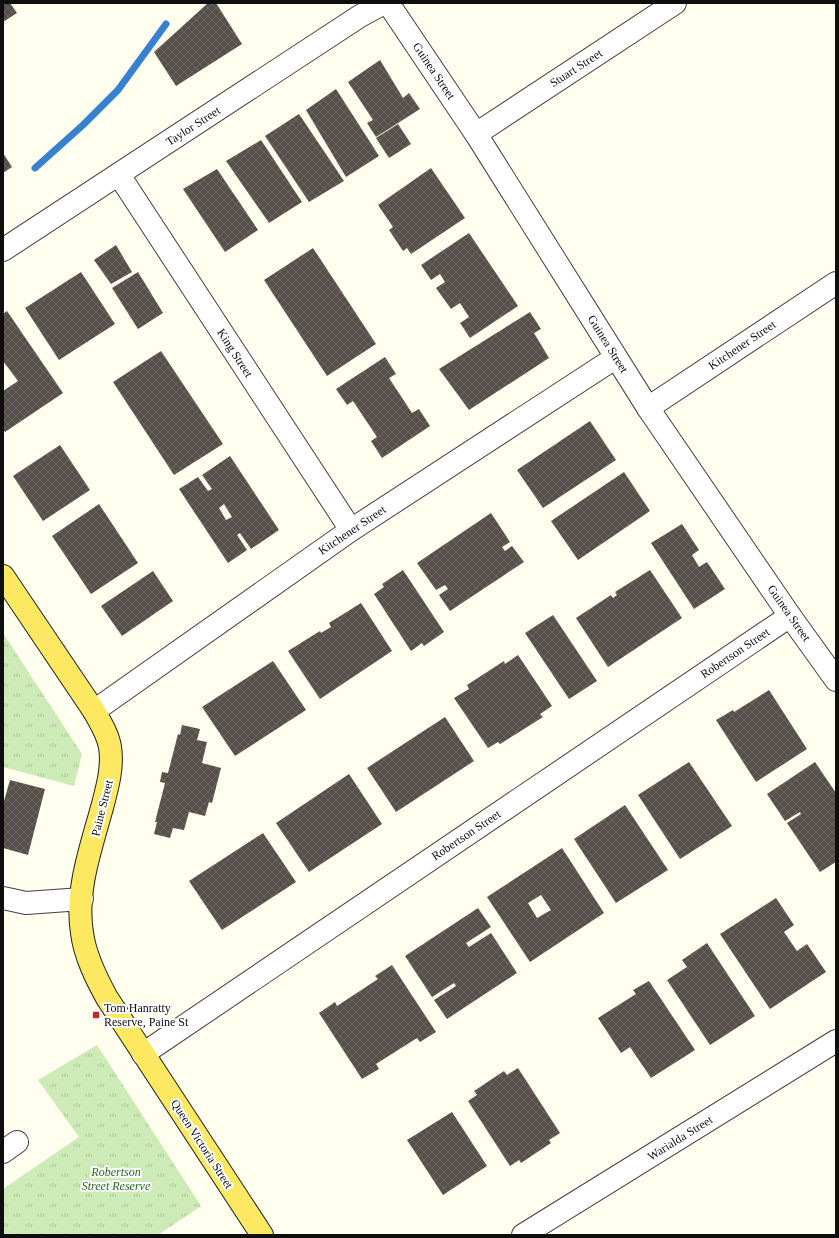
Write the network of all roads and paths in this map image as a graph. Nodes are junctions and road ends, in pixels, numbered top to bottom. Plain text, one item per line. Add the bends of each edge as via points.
1 (384, 3) edge
2 (388, 3) edge
3 (675, 3) edge
4 (476, 134) junction
5 (119, 175) junction
6 (3, 250) edge
7 (836, 283) edge
8 (615, 358) junction
9 (648, 408) junction
10 (351, 530) junction
11 (3, 576) edge
12 (790, 616) junction
13 (834, 671) edge
14 (94, 711) junction
15 (3, 898) edge
16 (82, 898) junction
17 (836, 1041) edge
18 (143, 1054) junction
19 (262, 1235) edge
20 (523, 1235) edge

1 - 5 street, Taylor Street via 360,16
2 - 4 street, Guinea Street
3 - 4 street, Stuart Street
4 - 8 street, Guinea Street
5 - 6 street, Taylor Street
5 - 10 street, King Street
7 - 9 street, Kitchener Street
8 - 9 street, Guinea Street
8 - 10 street, Kitchener Street
9 - 12 street, Guinea Street
10 - 14 street, Kitchener Street
11 - 14 main road, Paine Street
12 - 13 street, Guinea Street
12 - 18 street, Robertson Street
14 - 16 main road, Paine Street via 106,732 111,759 107,789 84,878
15 - 16 street via 26,903
16 - 18 main road, Paine Street via 82,933 94,972 107,998
17 - 20 street, Warialda Street
18 - 19 main road, Queen Victoria Street

